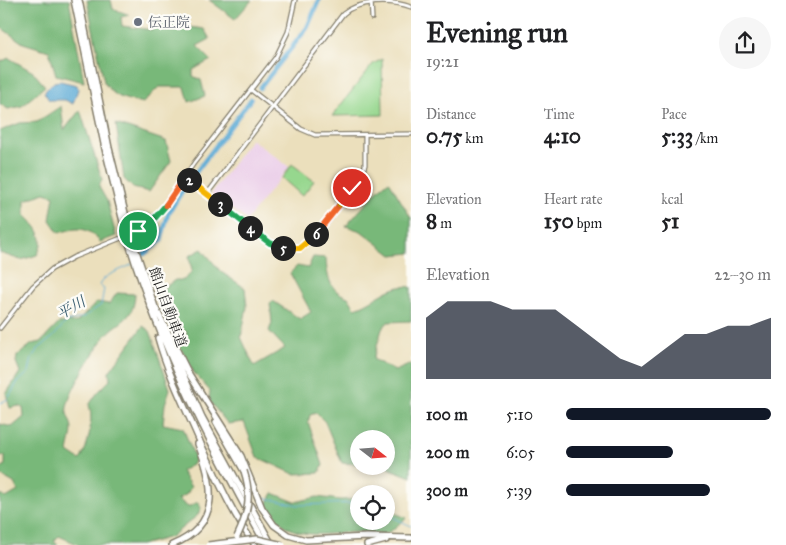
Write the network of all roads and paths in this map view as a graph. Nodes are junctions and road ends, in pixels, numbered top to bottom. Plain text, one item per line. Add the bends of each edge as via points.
1 (74, 0) edge
2 (79, 0) edge
3 (295, 0) edge
4 (372, 1) edge
5 (411, 7) edge
6 (372, 18) dead end
7 (253, 91) junction
8 (273, 106) junction
9 (411, 134) edge
10 (364, 135) junction
11 (186, 178) junction
12 (207, 194) junction
13 (127, 229) junction
14 (152, 306) junction
15 (0, 328) edge
16 (189, 374) junction
17 (192, 424) junction
18 (410, 538) edge
19 (172, 545) edge
20 (208, 545) edge
21 (232, 545) edge
22 (255, 545) edge
23 (266, 545) edge
24 (272, 545) edge
25 (283, 545) edge
26 (367, 545) edge

1 - 13 highway, 館山自動車道 via 105,149
2 - 13 highway, 館山自動車道
3 - 7 street via 284,43
4 - 5 street
4 - 6 street
4 - 8 street via 343,14
7 - 8 street
7 - 11 street
8 - 10 street via 310,133
8 - 12 street
9 - 10 street
10 - 12 street via 365,165 362,174 315,236 300,248 286,249 270,243
11 - 12 street
11 - 15 street via 144,228 68,259 44,275
13 - 14 highway, 館山自動車道, bridge
14 - 16 highway
14 - 17 highway via 159,342
14 - 23 highway, 館山自動車道 via 198,420
14 - 24 highway, 館山自動車道 via 202,417
16 - 18 highway via 232,439 262,508 277,528 294,537 313,541
16 - 21 highway, bridge via 244,471 248,508
17 - 19 highway via 209,474 211,498 205,516 195,530
17 - 22 highway via 216,477
18 - 26 highway via 382,540
20 - 25 highway, bridge via 257,539

